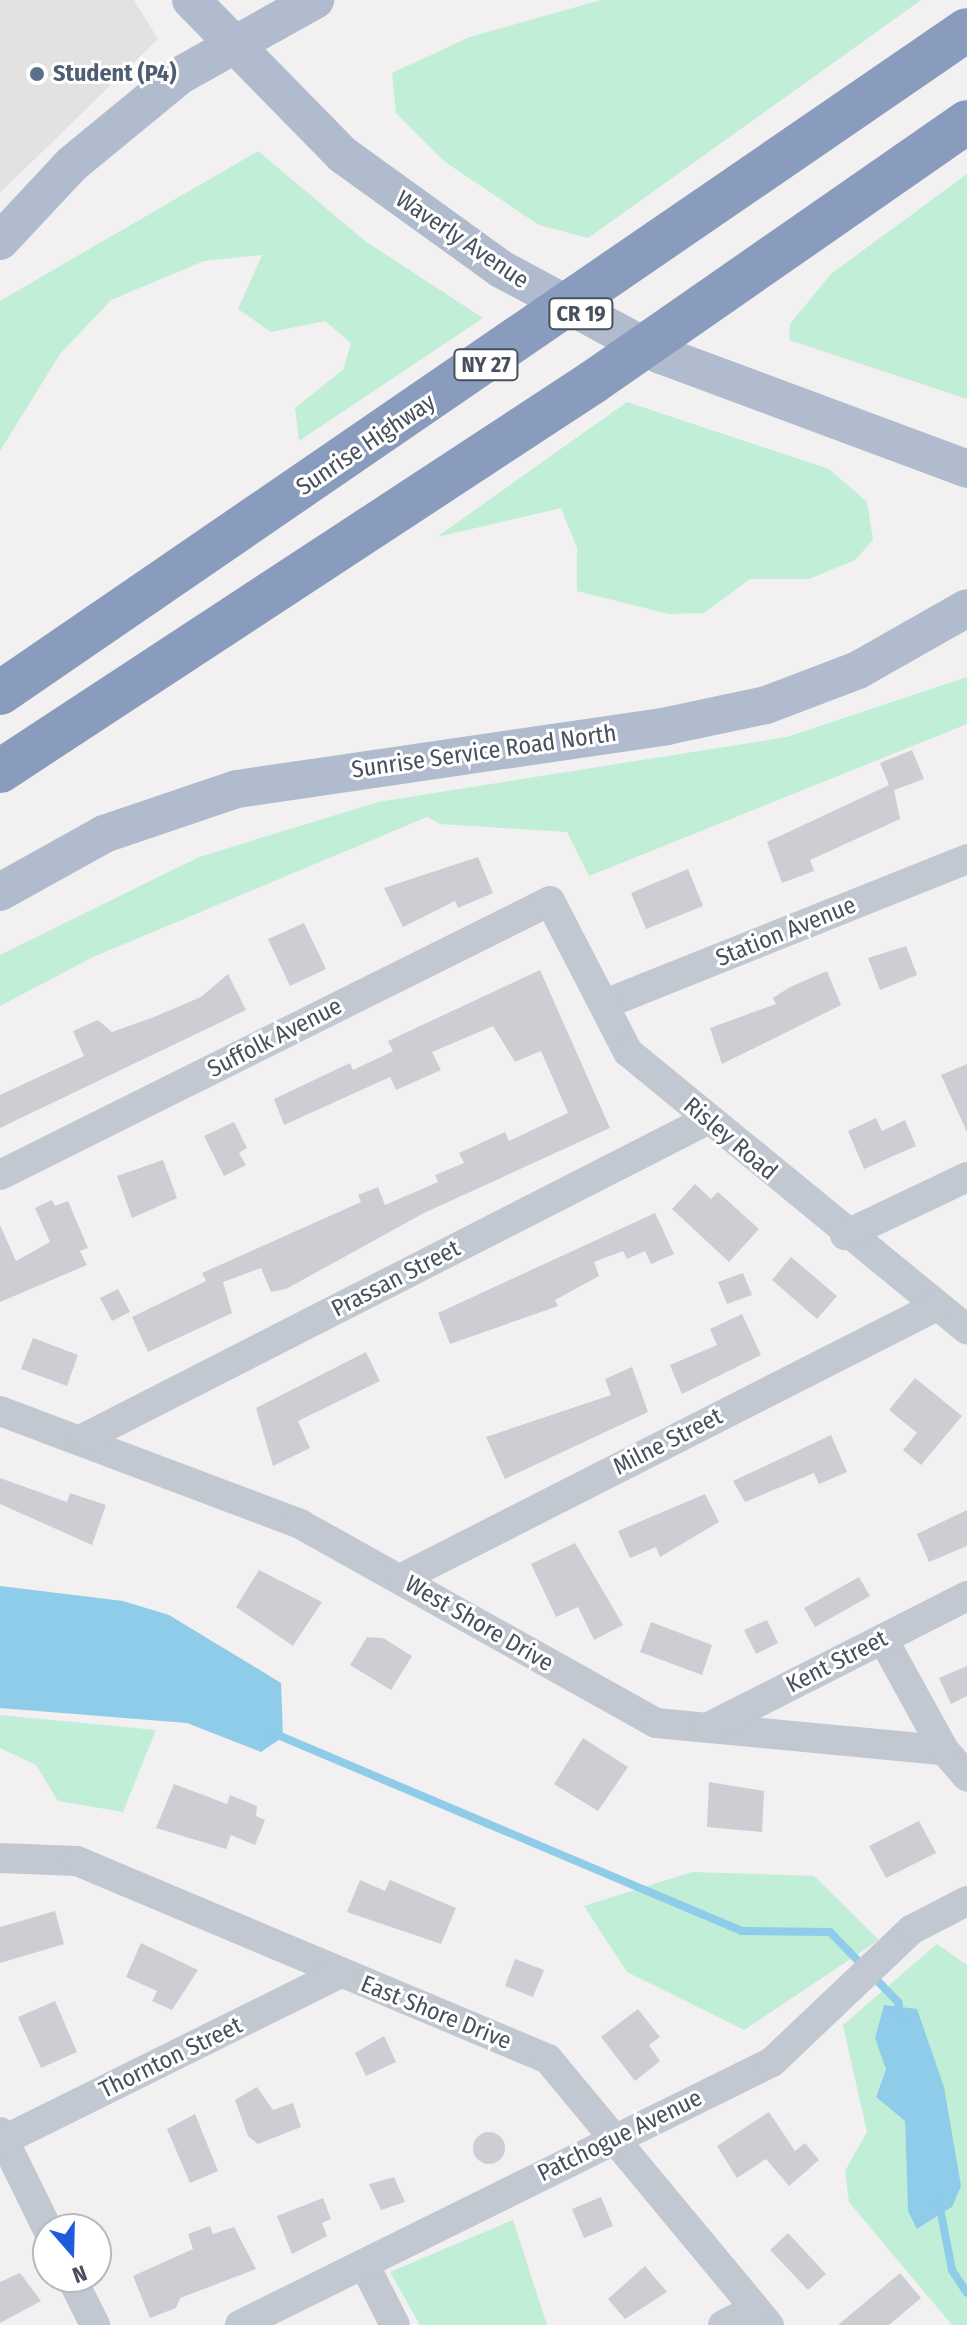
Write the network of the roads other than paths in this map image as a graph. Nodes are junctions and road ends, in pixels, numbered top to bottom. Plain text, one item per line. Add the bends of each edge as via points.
1 (191, 0) edge
2 (315, 0) edge
3 (967, 30) edge
4 (228, 44) junction
5 (967, 122) edge
6 (0, 241) edge
7 (967, 469) edge
8 (967, 608) edge
9 (0, 693) edge
10 (6, 768) edge
11 (967, 859) edge
12 (0, 892) edge
13 (550, 901) joint
14 (605, 1004) junction
15 (707, 1120) junction
16 (0, 1175) edge
17 (967, 1177) edge
18 (845, 1235) junction
19 (937, 1306) junction
20 (967, 1329) edge
21 (0, 1411) edge
22 (86, 1437) junction
23 (400, 1579) junction
24 (967, 1596) edge
25 (883, 1639) junction
26 (707, 1728) junction
27 (944, 1750) junction
28 (967, 1776) edge
29 (0, 1858) edge
30 (967, 1901) edge
31 (341, 1973) junction
32 (614, 2137) junction
33 (1, 2138) edge
34 (39, 2213) edge
35 (364, 2264) junction
36 (79, 2293) edge
37 (762, 2317) edge
38 (95, 2325) edge
39 (240, 2325) edge
40 (395, 2325) edge
41 (723, 2325) edge

1 - 4 main road, Waverly Avenue / CR 19
2 - 4 main road
3 - 9 highway, Sunrise Highway / NY 27
4 - 6 main road via 106,133
4 - 7 main road, Waverly Avenue / CR 19 via 343,155 440,230 649,349
5 - 10 highway via 593,382
8 - 12 main road, Sunrise Service Road North via 858,670 766,705 667,726 237,789 104,834
11 - 14 street, Station Avenue
13 - 14 street, Risley Road
13 - 16 street, Suffolk Avenue
14 - 15 street, Risley Road via 628,1052
15 - 18 street, Risley Road
15 - 22 street, Prassan Street
17 - 18 street
18 - 19 street, Risley Road
19 - 20 street, Risley Road
19 - 23 street, Milne Street
21 - 22 street, West Shore Drive
22 - 23 street, West Shore Drive via 300,1524
23 - 26 street, West Shore Drive via 656,1723
24 - 25 street, Kent Street
25 - 26 street, Kent Street
25 - 27 street
26 - 27 street, West Shore Drive
27 - 28 street
29 - 31 street, East Shore Drive via 77,1861
30 - 32 street, Patchogue Avenue via 911,1930 772,2062
31 - 32 street, East Shore Drive via 548,2059
31 - 33 street, Thornton Street
32 - 35 street, Patchogue Avenue
32 - 37 street, East Shore Drive
33 - 34 street
35 - 39 street, Patchogue Avenue
35 - 40 street
36 - 38 street
37 - 41 street

